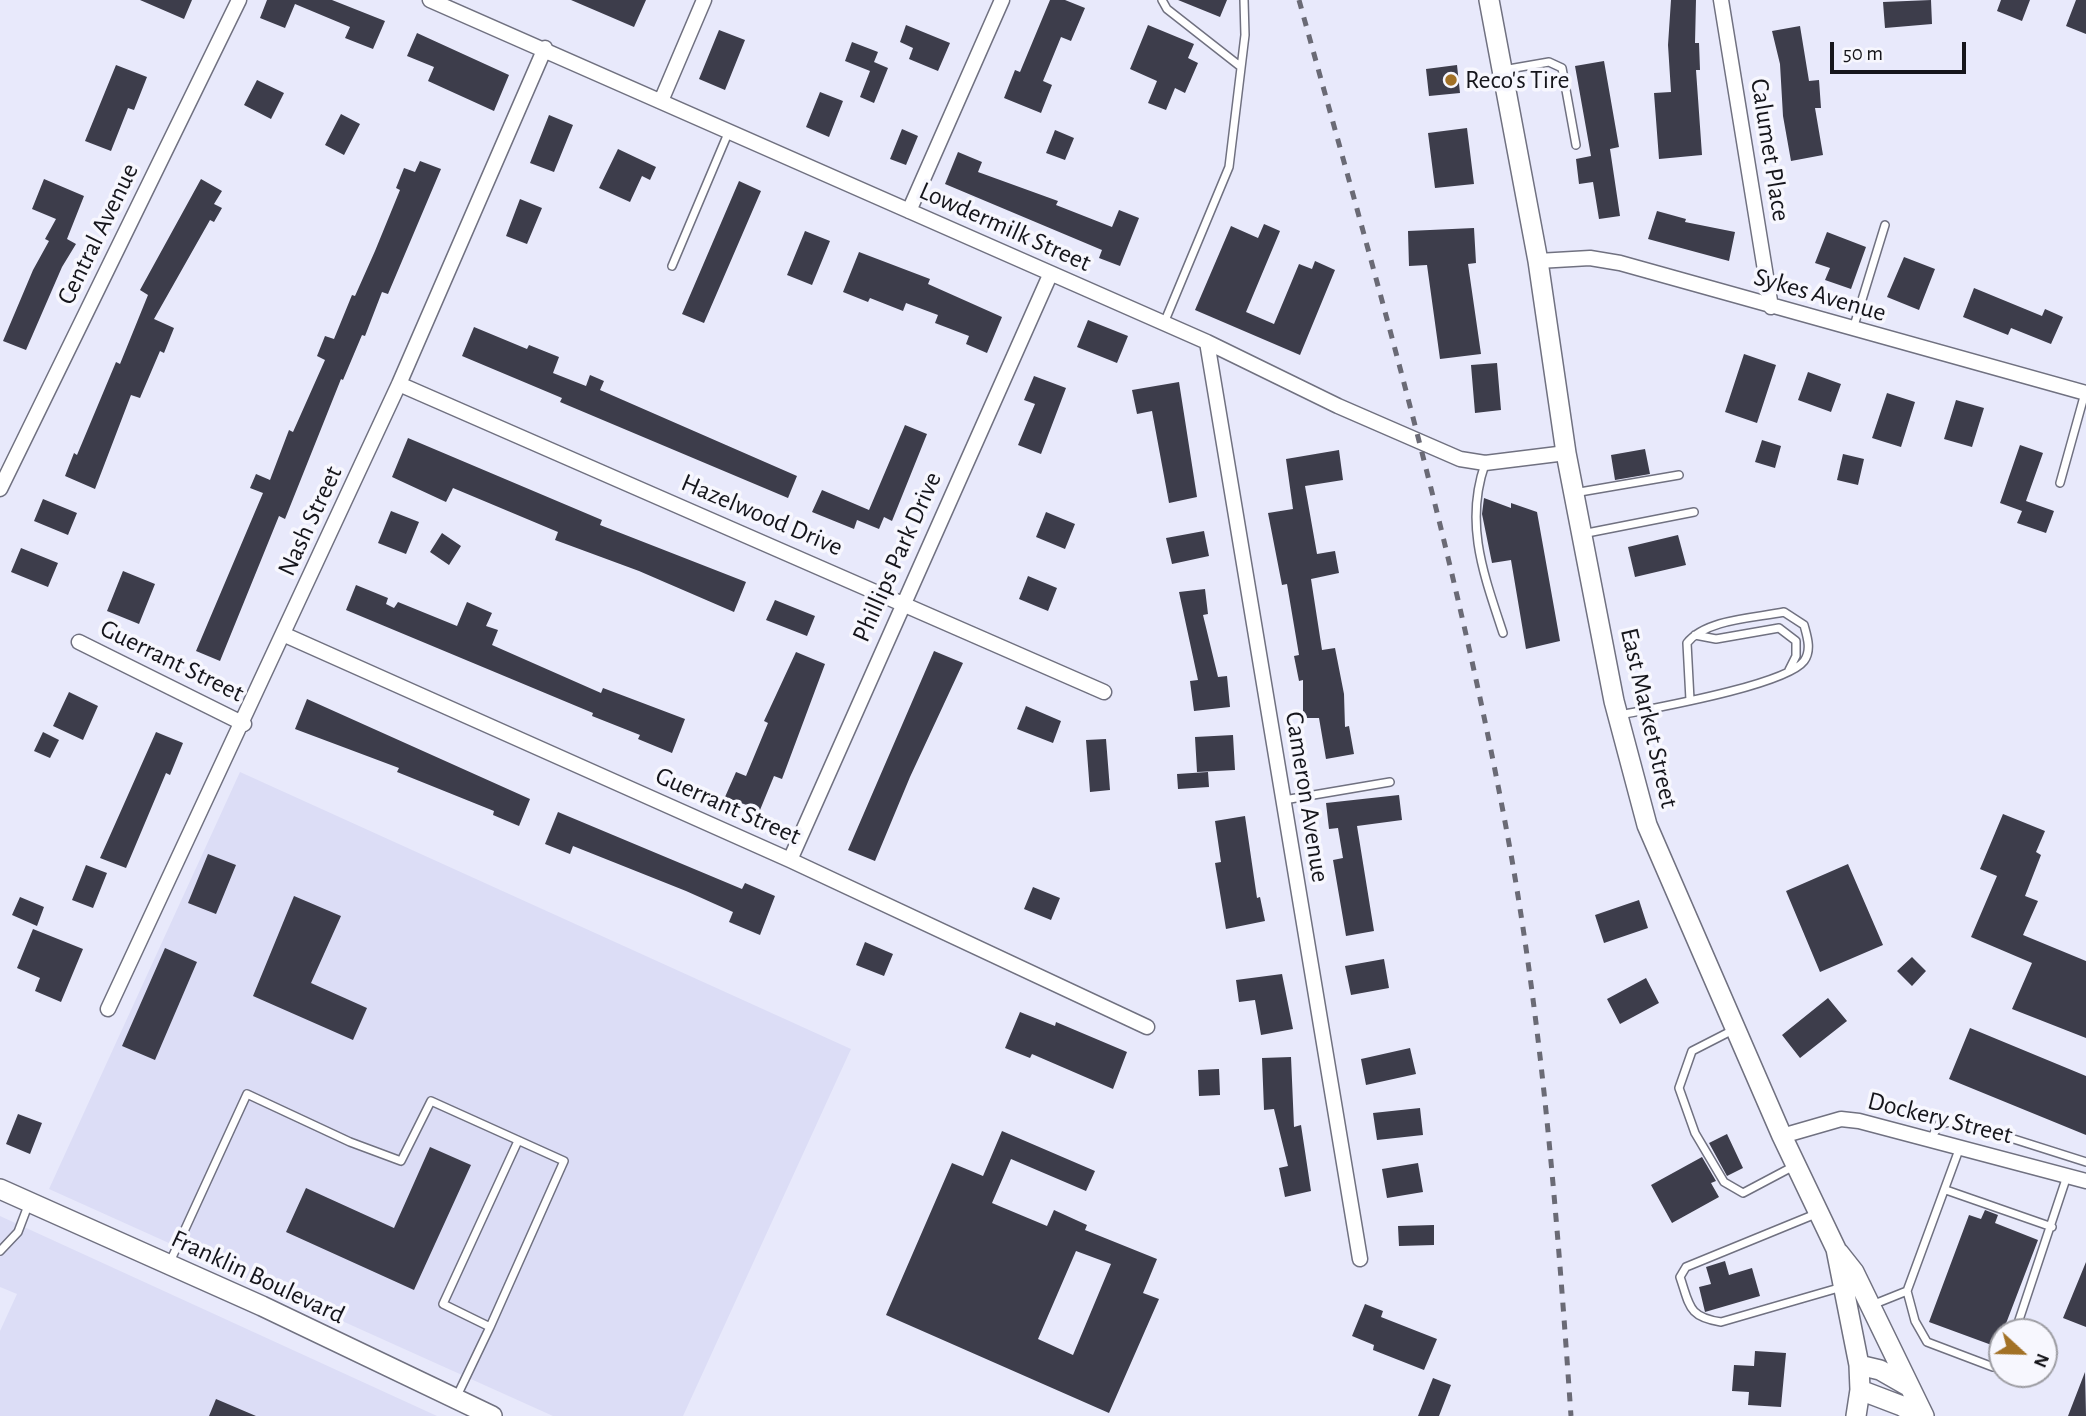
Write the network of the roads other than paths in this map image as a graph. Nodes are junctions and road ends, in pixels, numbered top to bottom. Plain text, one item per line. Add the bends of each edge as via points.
1 (239, 0) edge
2 (430, 0) edge
3 (704, 0) edge
4 (1002, 0) edge
5 (1163, 0) edge
6 (1244, 0) edge
7 (1489, 0) edge
8 (1721, 0) edge
9 (545, 48) junction
10 (1241, 67) junction
11 (1502, 71) junction
12 (661, 101) junction
13 (729, 131) junction
14 (1576, 145) dead end
15 (909, 211) junction
16 (1885, 225) dead end
17 (1538, 261) junction
18 (672, 266) dead end
19 (1050, 275) junction
20 (1771, 307) junction
21 (1163, 324) junction
22 (1853, 330) junction
23 (1207, 342) junction
24 (399, 384) junction
25 (2085, 393) edge
26 (1566, 453) junction
27 (1485, 463) junction
28 (1678, 475) dead end
29 (2060, 482) dead end
30 (0, 489) edge
31 (1574, 494) junction
32 (1694, 512) dead end
33 (1581, 534) junction
34 (904, 604) junction
35 (1503, 633) dead end
36 (1694, 634) junction
37 (285, 635) junction
38 (79, 642) dead end
39 (1788, 674) junction
40 (1104, 692) dead end
41 (1690, 700) junction
42 (1618, 715) junction
43 (243, 724) junction
44 (1390, 782) dead end
45 (1283, 800) junction
46 (790, 860) junction
47 (108, 1009) dead end
48 (1147, 1027) dead end
49 (1735, 1029) junction
50 (1782, 1136) junction
51 (1931, 1139) junction
52 (518, 1141) junction
53 (1960, 1147) junction
54 (2082, 1161) edge
55 (1796, 1165) junction
56 (2076, 1178) edge
57 (0, 1189) edge
58 (1946, 1190) junction
59 (29, 1202) junction
60 (1818, 1213) junction
61 (2052, 1227) junction
62 (1836, 1250) junction
63 (0, 1251) edge
64 (1360, 1259) dead end
65 (169, 1264) junction
66 (1843, 1287) junction
67 (1907, 1291) junction
68 (1870, 1305) junction
69 (2020, 1318) edge
70 (489, 1327) junction
71 (1859, 1365) junction
72 (1988, 1365) edge
73 (1908, 1385) junction
74 (1860, 1390) junction
75 (456, 1399) junction
76 (492, 1416) edge
77 (1856, 1416) edge
78 (1917, 1416) edge
79 (1924, 1416) edge

1 - 30 street, Central Avenue
2 - 9 street, Lowdermilk Street
3 - 12 street
4 - 15 street
5 - 10 lane via 1167,9
6 - 10 lane
7 - 11 main road, East Market Street
8 - 20 street, Calumet Place
9 - 12 street, Lowdermilk Street
9 - 24 street, Nash Street
10 - 21 lane via 1229,167
11 - 14 lane via 1549,62 1562,68
11 - 17 main road, East Market Street
12 - 13 street, Lowdermilk Street
13 - 15 street, Lowdermilk Street
13 - 18 lane
15 - 19 street, Lowdermilk Street
16 - 22 lane
17 - 20 street, Sykes Avenue via 1590,258 1620,263
17 - 26 main road, East Market Street
19 - 21 street, Lowdermilk Street
19 - 34 street, Phillips Park Drive
20 - 22 street, Sykes Avenue
21 - 23 street, Lowdermilk Street
22 - 25 street, Sykes Avenue
23 - 27 street, Lowdermilk Street via 1338,406 1460,459
23 - 45 street, Cameron Avenue
24 - 34 street, Hazelwood Drive
24 - 37 street, Nash Street
25 - 29 lane
26 - 27 street, Lowdermilk Street
26 - 31 main road, East Market Street
27 - 35 lane via 1474,514 1483,571
28 - 31 lane
31 - 33 main road, East Market Street
32 - 33 lane
33 - 42 main road, East Market Street
34 - 40 street, Hazelwood Drive
34 - 46 street, Phillips Park Drive
36 - 39 lane via 1716,639 1779,628 1797,641
36 - 39 lane via 1784,612 1804,625 1809,644 1805,660
36 - 41 lane via 1687,643
37 - 43 street, Nash Street
37 - 46 street, Guerrant Street
38 - 43 street, Guerrant Street
39 - 41 lane
41 - 42 lane
42 - 49 main road, East Market Street via 1647,825
43 - 47 street, Nash Street
44 - 45 lane
45 - 64 street, Cameron Avenue
46 - 48 street, Guerrant Street
49 - 50 main road, East Market Street
49 - 55 lane via 1692,1051 1679,1088 1695,1133 1724,1182 1743,1193
50 - 51 street, Dockery Street via 1841,1119
50 - 55 main road, East Market Street
51 - 53 street, Dockery Street
51 - 54 lane via 1939,1124 1957,1121
52 - 65 lane via 431,1101 401,1161 247,1094
52 - 70 lane via 443,1304
52 - 70 lane via 564,1161
53 - 56 street, Dockery Street
53 - 58 lane
54 - 56 lane
55 - 60 main road, East Market Street
56 - 61 lane
57 - 59 main road, Franklin Boulevard
58 - 61 lane
58 - 67 lane
59 - 63 lane via 18,1232
59 - 65 main road, Franklin Boulevard
60 - 62 main road, East Market Street
60 - 66 lane via 1686,1268 1680,1277 1693,1312 1702,1319 1721,1322
61 - 69 lane
62 - 66 main road, East Market Street
62 - 68 main road via 1854,1272
65 - 75 main road, Franklin Boulevard
66 - 71 main road, East Market Street
67 - 68 lane
67 - 72 lane via 1915,1321 1927,1342
68 - 73 main road
70 - 75 lane
71 - 73 main road
71 - 74 main road, East Market Street
73 - 79 main road
74 - 77 main road, East Market Street
74 - 78 main road
75 - 76 main road, Franklin Boulevard

